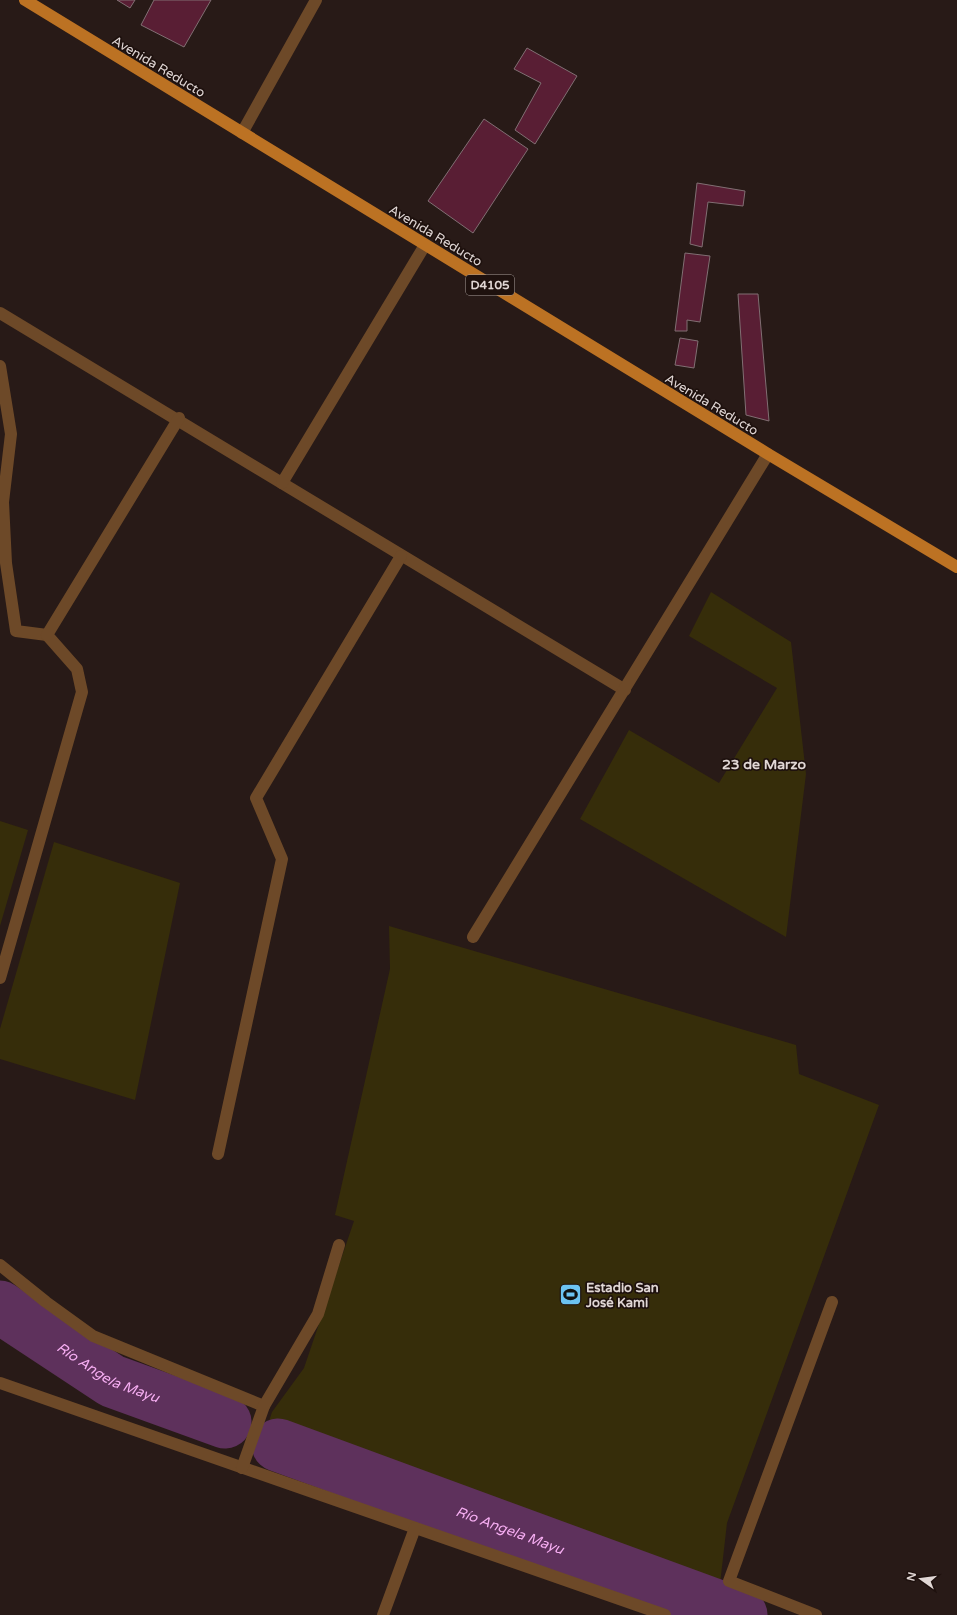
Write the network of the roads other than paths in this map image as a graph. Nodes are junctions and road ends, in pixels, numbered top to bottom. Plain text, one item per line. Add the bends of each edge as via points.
1 (24, 0) edge
2 (316, 0) edge
3 (242, 133) junction
4 (425, 245) junction
5 (0, 313) edge
6 (0, 366) edge
7 (179, 418) junction
8 (768, 454) junction
9 (282, 483) junction
10 (401, 556) junction
11 (957, 566) edge
12 (47, 635) junction
13 (625, 690) junction
14 (473, 937) dead end
15 (0, 978) edge
16 (218, 1154) dead end
17 (339, 1245) dead end
18 (0, 1265) edge
19 (832, 1302) dead end
20 (0, 1383) edge
21 (264, 1406) junction
22 (242, 1468) junction
23 (415, 1528) junction
24 (383, 1615) edge
25 (664, 1615) edge
26 (816, 1615) edge

1 - 3 main road, Avenida Reducto / D4105
2 - 3 street
3 - 4 main road, Avenida Reducto / D4105
4 - 8 main road, Avenida Reducto / D4105
4 - 9 street
5 - 7 street
6 - 12 street via 11,434 3,502 6,562 16,631
7 - 9 street
7 - 12 street
8 - 11 main road, Avenida Reducto / D4105
8 - 13 street
9 - 10 street
10 - 13 street
10 - 16 street via 256,798 282,859
12 - 15 street via 77,669 82,692
13 - 14 street
17 - 21 street via 318,1314
18 - 21 street via 93,1336
19 - 26 street via 729,1581
20 - 22 street
21 - 22 street
22 - 23 street
23 - 24 street
23 - 25 street

